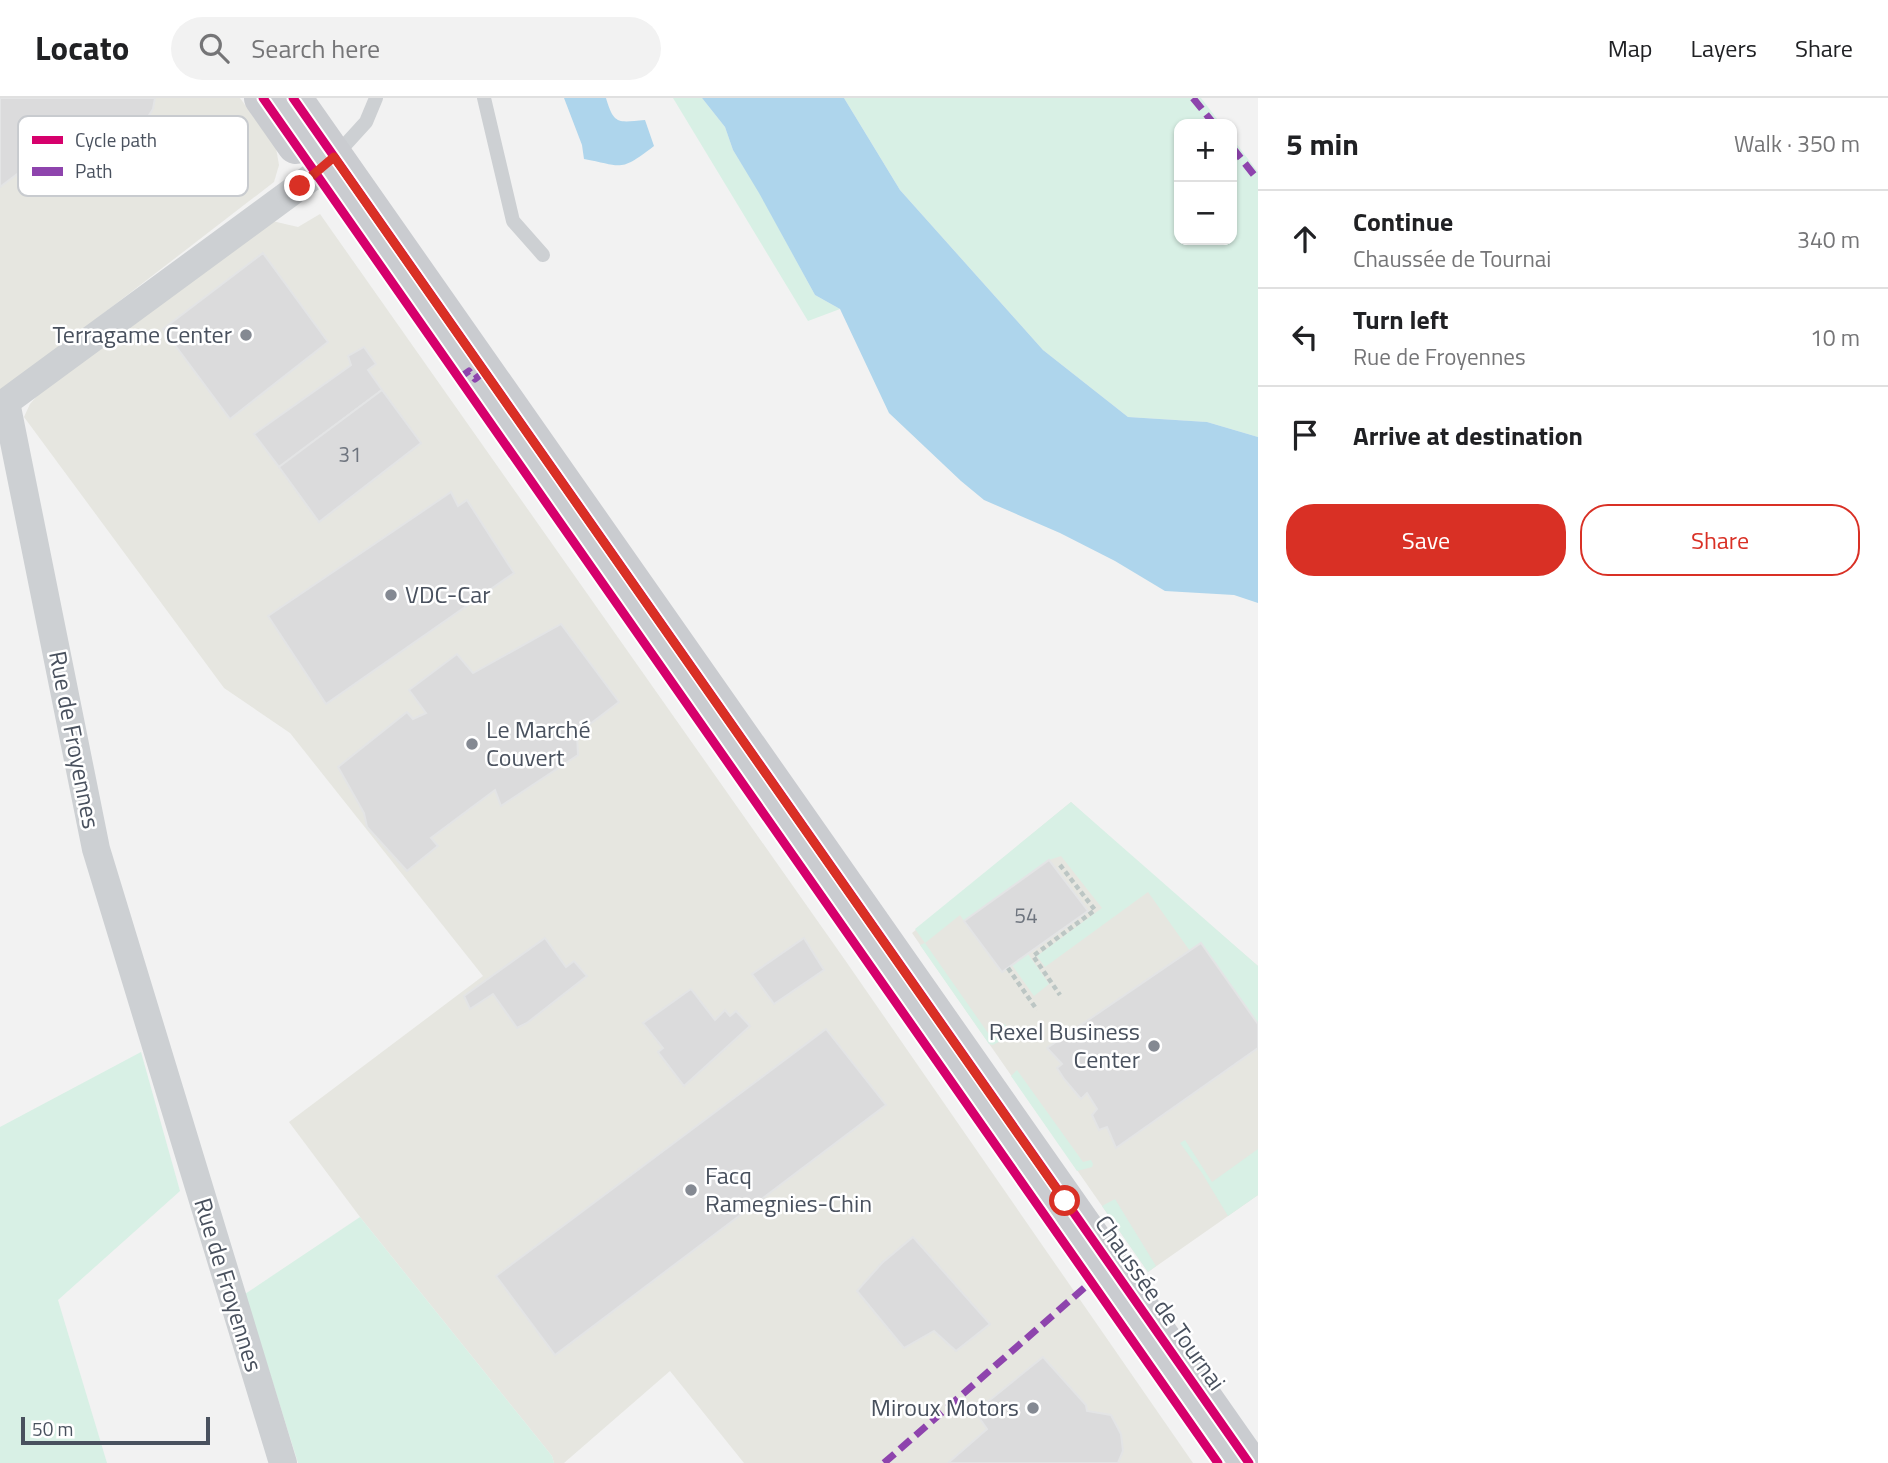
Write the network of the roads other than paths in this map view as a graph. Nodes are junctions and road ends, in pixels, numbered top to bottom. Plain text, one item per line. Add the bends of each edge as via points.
1 (263, 98) edge
2 (293, 98) edge
3 (376, 98) edge
4 (484, 98) edge
5 (325, 165) junction
6 (543, 255) dead end
7 (3, 404) edge
8 (283, 1463) edge
9 (1218, 1463) edge
10 (1248, 1463) edge

1 - 5 main road, Chaussée de Tournai
2 - 5 main road, Chaussée de Tournai
3 - 5 lane via 366,122
4 - 6 lane via 513,221
5 - 7 street, Rue de Froyennes
5 - 9 main road, Chaussée de Tournai
5 - 10 main road, Chaussée de Tournai
7 - 8 street, Rue de Froyennes via 96,849

